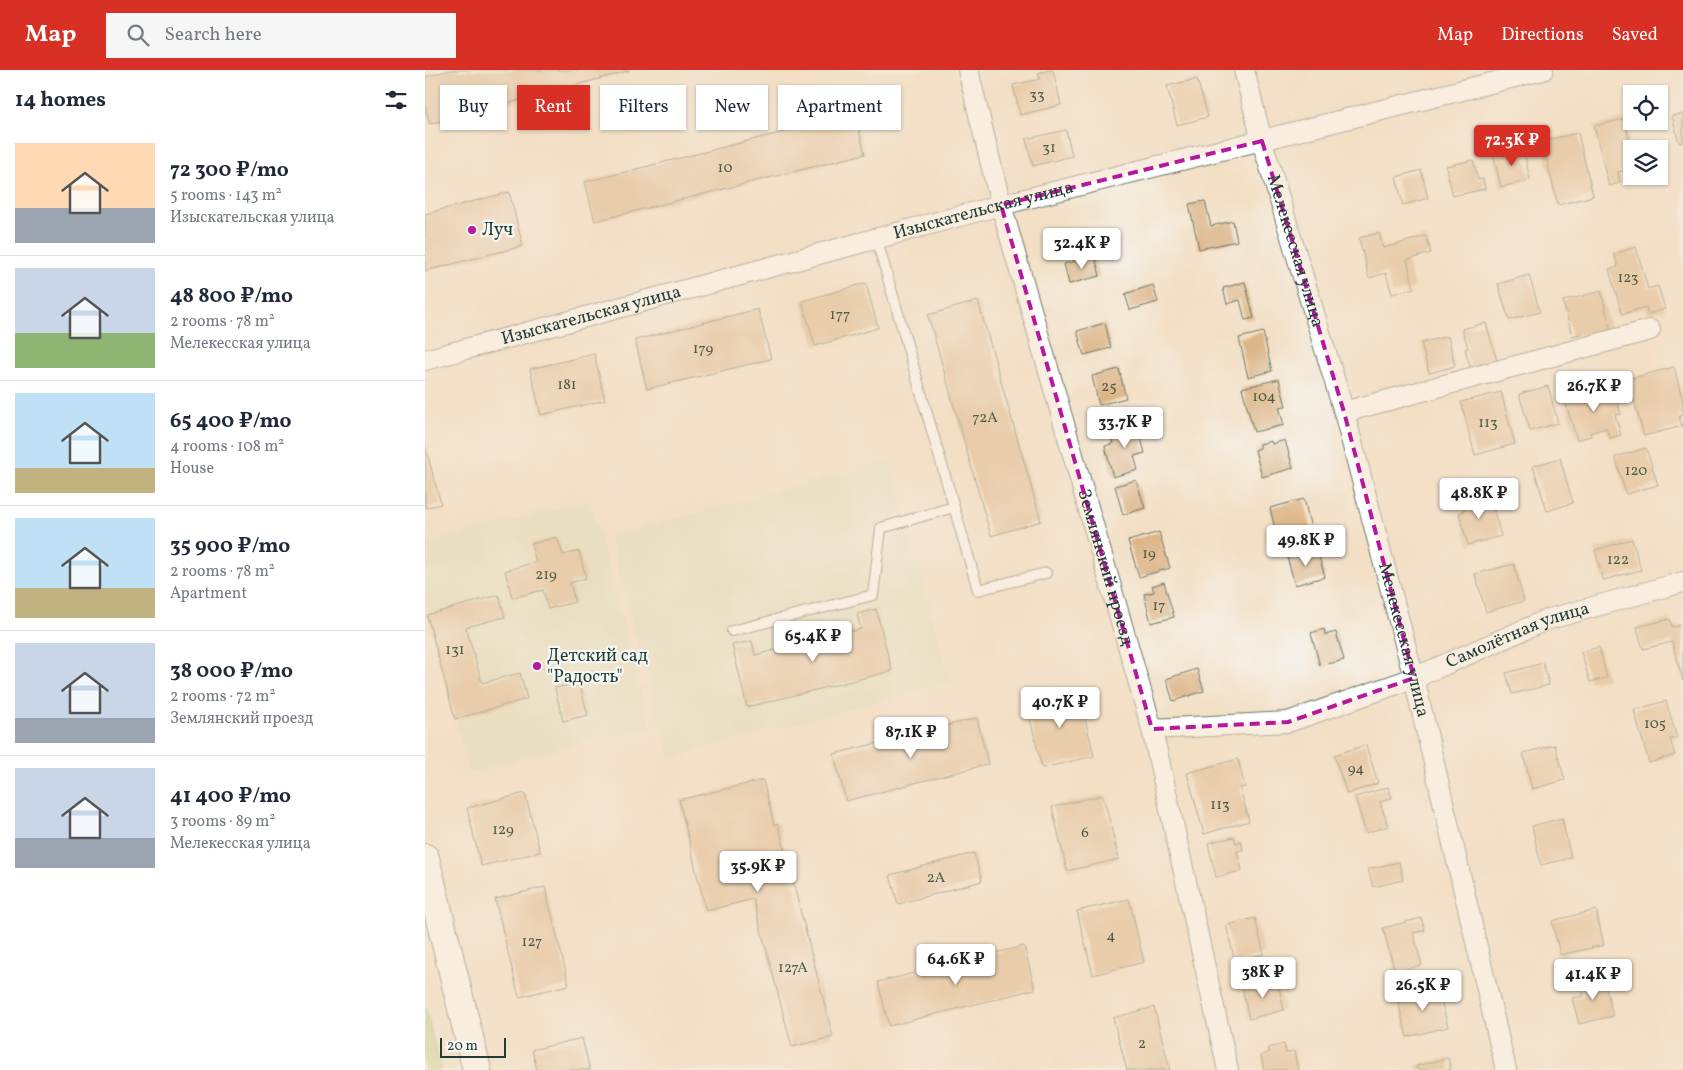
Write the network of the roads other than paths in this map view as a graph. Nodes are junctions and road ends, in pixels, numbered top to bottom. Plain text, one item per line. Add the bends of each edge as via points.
1 (968, 70) edge
2 (1244, 70) edge
3 (1543, 70) edge
4 (1262, 141) junction
5 (1001, 205) junction
6 (876, 238) junction
7 (1650, 330) dead end
8 (425, 360) edge
9 (1344, 412) junction
10 (954, 507) junction
11 (1046, 574) dead end
12 (1683, 582) edge
13 (732, 631) dead end
14 (1414, 678) junction
15 (1152, 729) junction
16 (425, 858) edge
17 (477, 1070) edge
18 (1229, 1070) edge
19 (1506, 1070) edge

1 - 5 street, Землянский проезд
2 - 4 street, Мелекесская улица
3 - 4 street, Изыскательская улица
4 - 5 street, Изыскательская улица
4 - 9 street, Мелекесская улица
5 - 6 street, Изыскательская улица
5 - 15 street, Землянский проезд
6 - 8 street, Изыскательская улица
6 - 10 lane
7 - 9 street
9 - 14 street, Мелекесская улица
10 - 11 lane via 979,590
10 - 13 lane via 881,528 873,595
12 - 14 street, Самолётная улица via 1546,620
14 - 15 street, Самолётная улица via 1288,722
14 - 19 street, Мелекесская улица
15 - 18 street, Землянский проезд
16 - 17 main road

